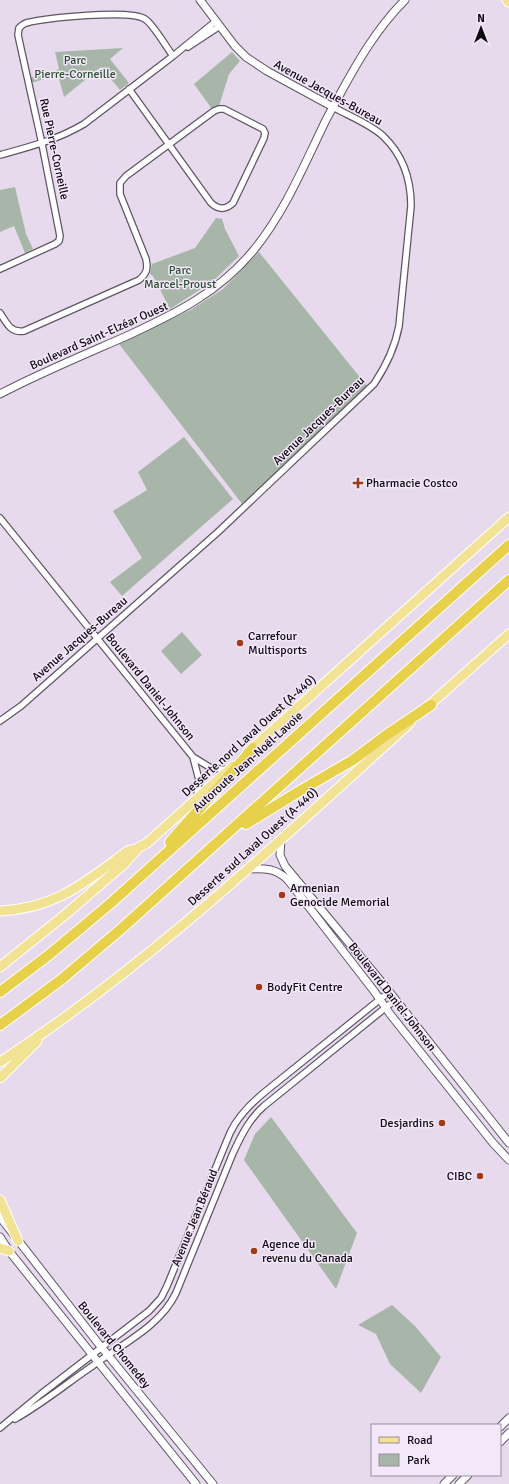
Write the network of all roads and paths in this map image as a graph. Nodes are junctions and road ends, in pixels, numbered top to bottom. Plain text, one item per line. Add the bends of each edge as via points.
1 (200, 0) edge
2 (406, 0) edge
3 (507, 0) edge
4 (509, 2) edge
5 (218, 24) junction
6 (172, 56) junction
7 (129, 89) junction
8 (333, 107) junction
9 (42, 144) junction
10 (168, 144) junction
11 (0, 155) edge
12 (0, 269) edge
13 (0, 313) edge
14 (0, 394) edge
15 (0, 518) edge
16 (508, 518) edge
17 (509, 545) edge
18 (509, 580) edge
19 (509, 634) edge
20 (96, 639) junction
21 (431, 705) junction
22 (0, 721) edge
23 (253, 748) junction
24 (192, 757) junction
25 (229, 770) junction
26 (197, 798) junction
27 (224, 837) junction
28 (281, 839) junction
29 (138, 848) junction
30 (248, 868) junction
31 (143, 874) junction
32 (0, 910) edge
33 (0, 967) edge
34 (0, 992) edge
35 (389, 992) junction
36 (380, 999) junction
37 (396, 1000) junction
38 (386, 1008) junction
39 (0, 1025) edge
40 (51, 1028) junction
41 (0, 1062) edge
42 (0, 1078) edge
43 (509, 1143) edge
44 (509, 1160) edge
45 (0, 1200) edge
46 (0, 1217) edge
47 (0, 1237) edge
48 (18, 1241) junction
49 (0, 1248) edge
50 (9, 1251) junction
51 (101, 1347) junction
52 (108, 1355) junction
53 (92, 1356) junction
54 (97, 1362) junction
55 (509, 1418) edge
56 (501, 1426) edge
57 (0, 1428) edge
58 (509, 1433) edge
59 (501, 1441) edge
60 (452, 1476) edge
61 (467, 1476) edge
62 (196, 1484) edge
63 (212, 1484) edge
64 (444, 1484) edge
65 (459, 1484) edge

1 - 5 street, Avenue Jacques-Bureau
2 - 8 street, Boulevard Saint-Elzéar Ouest via 383,24 365,50
3 - 4 main road
5 - 6 street
5 - 8 street, Avenue Jacques-Bureau via 253,63
6 - 7 street
6 - 9 street, Rue Pierre-Corneille via 150,23 138,16 112,14 62,17 24,24 18,28
7 - 9 street via 84,124
7 - 10 street
8 - 14 street, Boulevard Saint-Elzéar Ouest via 277,217 252,253 226,279 200,299 175,313
8 - 20 street, Avenue Jacques-Bureau via 383,136 406,171 411,188 399,326 387,365 374,384 255,498
9 - 11 street
9 - 12 street, Rue Pierre-Corneille via 60,231 59,241
10 - 10 street via 211,203 221,208 233,203 265,133 263,129 224,109 219,109
10 - 13 street via 120,183 120,194 146,259 148,270 145,274 139,280 24,331 17,332 11,328
15 - 20 street, Boulevard Daniel-Johnson
16 - 23 main road, Desserte nord Laval Ouest (A-440)
17 - 31 highway, Autoroute Jean-Noël-Lavoie
18 - 27 highway
19 - 21 main road, Desserte sud Laval Ouest (A-440)
20 - 22 street, Avenue Jacques-Bureau via 21,706
20 - 24 street, Boulevard Daniel-Johnson
21 - 27 highway via 353,760
21 - 28 main road, Desserte sud Laval Ouest (A-440)
23 - 25 main road, Desserte nord Laval Ouest (A-440)
23 - 31 highway
24 - 25 street, Boulevard Daniel-Johnson via 211,768
24 - 26 street, Boulevard Daniel-Johnson via 199,780
25 - 26 main road, Desserte nord Laval Ouest (A-440)
26 - 29 main road, Desserte nord Laval Ouest (A-440) via 147,843
27 - 39 highway via 94,952
28 - 30 main road, Desserte sud Laval Ouest (A-440)
28 - 35 street, Boulevard Daniel-Johnson via 280,856 283,864
29 - 32 main road via 128,851 62,896 34,906
29 - 33 main road, Desserte nord Laval Ouest (A-440) via 92,892
30 - 36 street, Boulevard Daniel-Johnson via 272,869 285,877
30 - 40 main road, Desserte sud Laval Ouest (A-440) via 153,950
31 - 34 highway, Autoroute Jean-Noël-Lavoie via 76,933
35 - 36 street, Avenue Jean Béraud
35 - 37 street, Boulevard Daniel-Johnson
36 - 38 street, Boulevard Daniel-Johnson
36 - 51 street, Avenue Jean Béraud via 251,1103 241,1115 230,1133 160,1298 146,1313
37 - 38 street, Avenue Jean Béraud
37 - 43 street, Boulevard Daniel-Johnson
38 - 44 street, Boulevard Daniel-Johnson
38 - 52 street, Avenue Jean Béraud via 264,1106 250,1121 233,1154 171,1302 154,1321
40 - 41 main road, Desserte sud Laval Ouest (A-440)
40 - 42 main road
45 - 48 main road
46 - 48 street, Boulevard Chomedey
47 - 50 street, Boulevard Chomedey
48 - 51 street, Boulevard Chomedey
49 - 50 main road
50 - 53 street, Boulevard Chomedey
51 - 52 street, Boulevard Chomedey
51 - 53 street, Avenue Jean Béraud
52 - 54 street, Avenue Jean Béraud
52 - 63 street, Boulevard Chomedey
53 - 54 street, Boulevard Chomedey
53 - 57 street, Avenue Jean Béraud
54 - 57 street, Avenue Jean Béraud via 33,1408
54 - 62 street, Boulevard Chomedey
55 - 56 street
58 - 59 street
60 - 64 street
61 - 65 street

